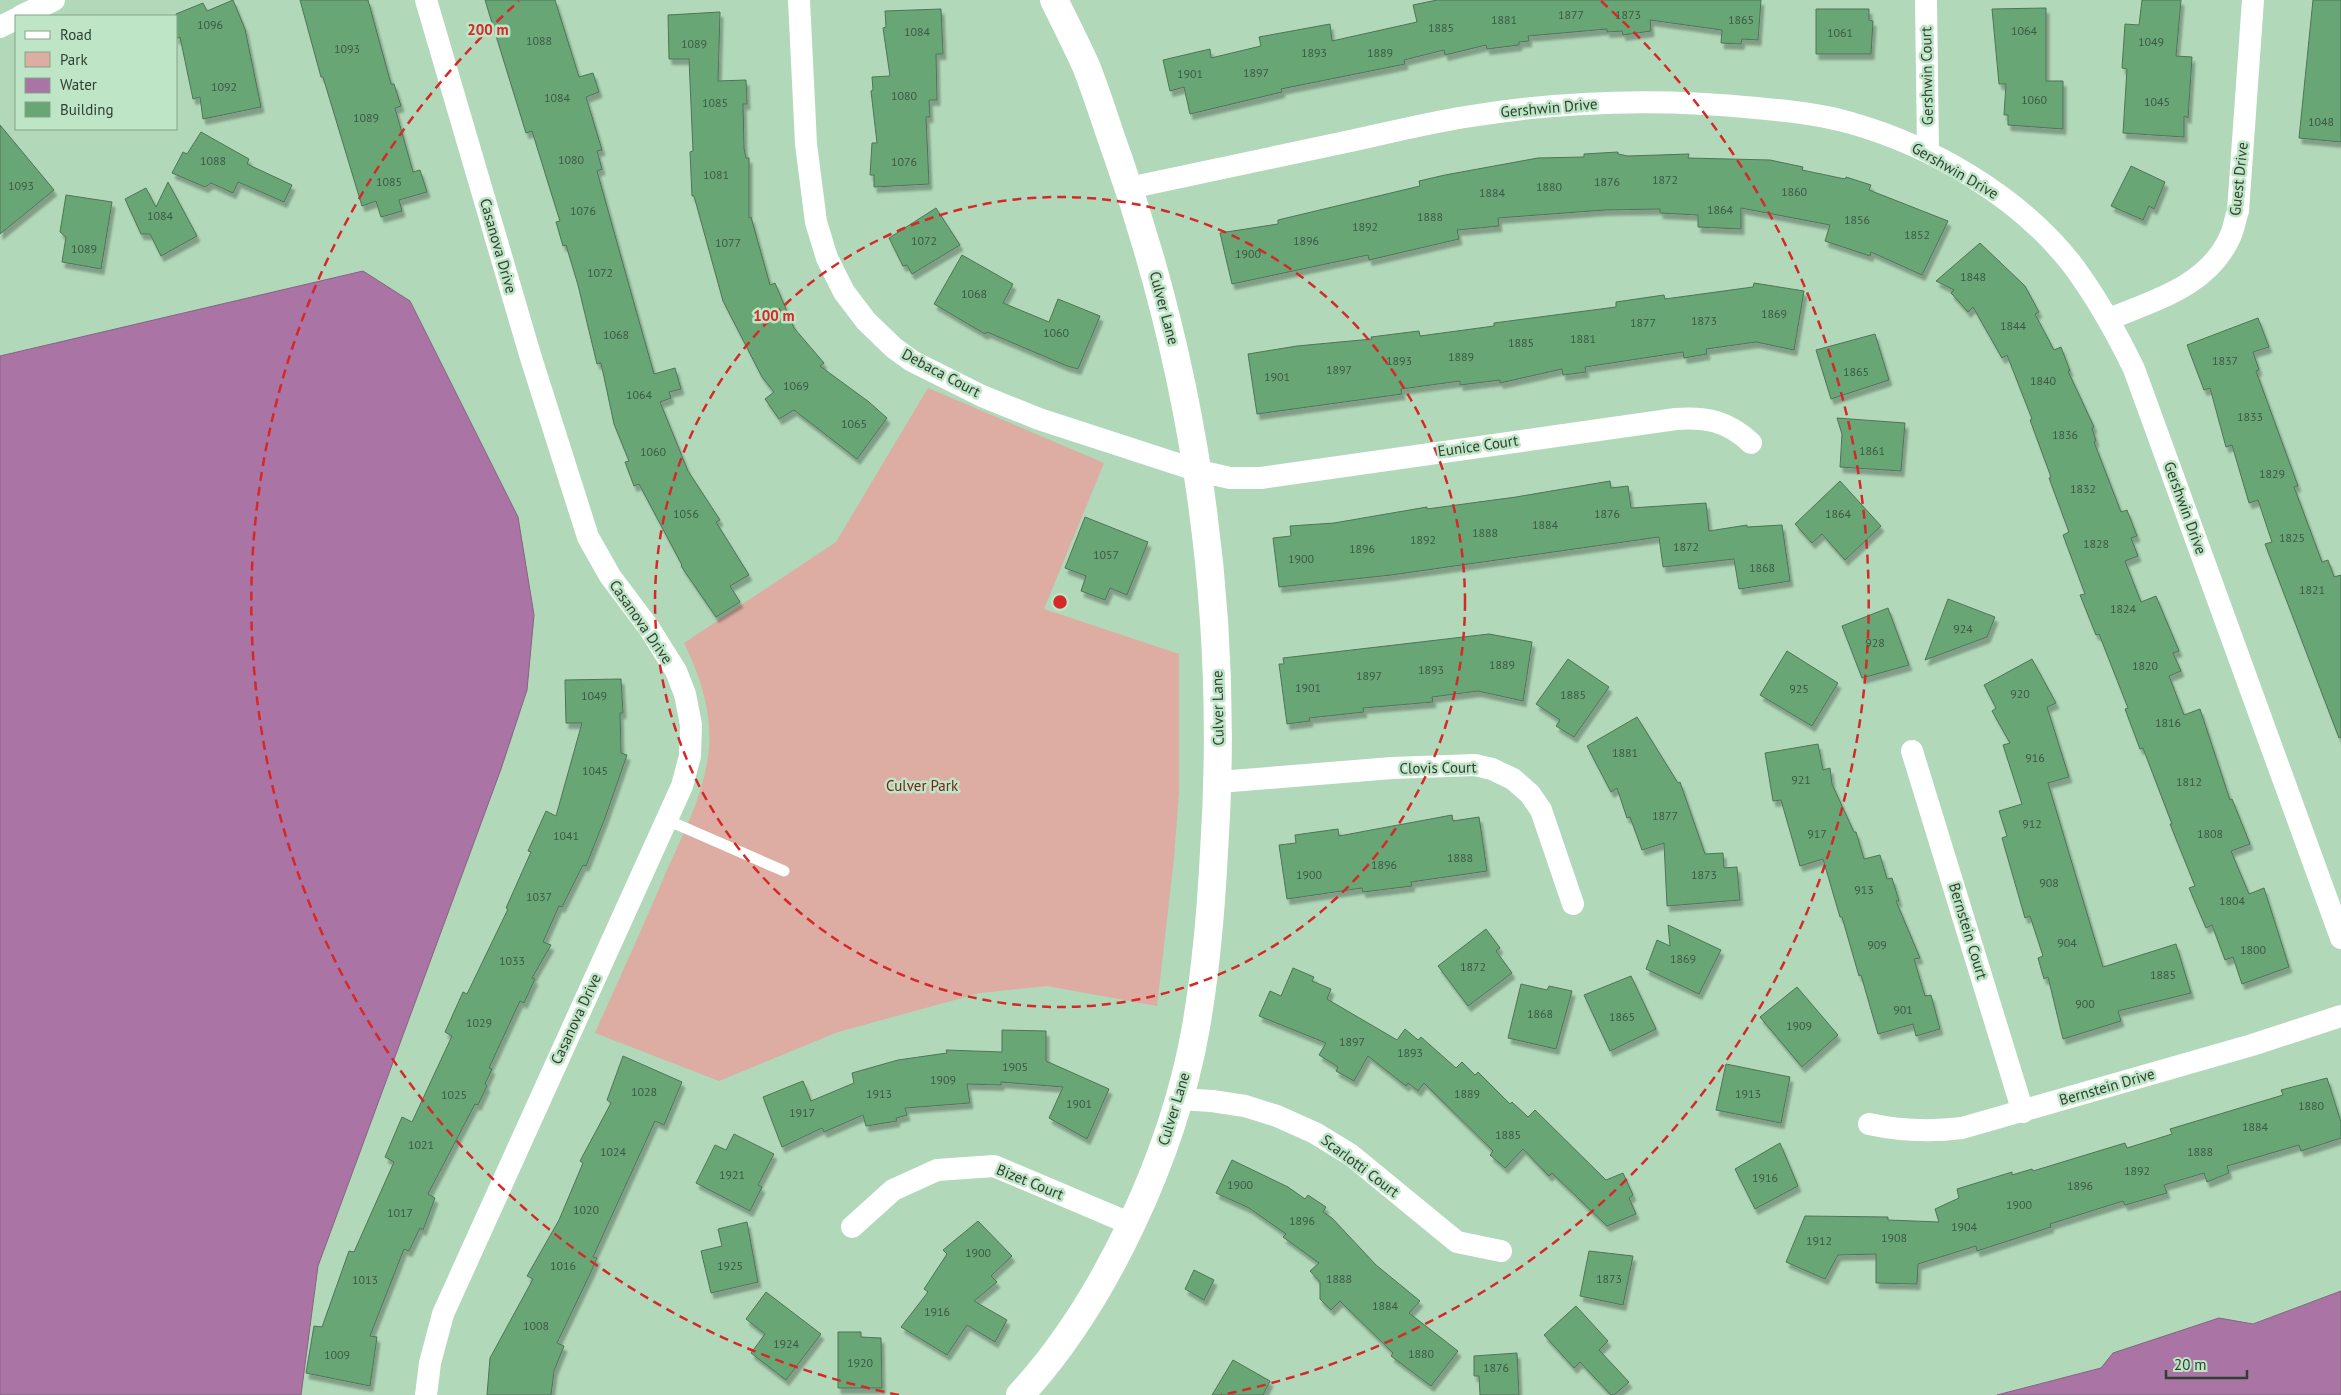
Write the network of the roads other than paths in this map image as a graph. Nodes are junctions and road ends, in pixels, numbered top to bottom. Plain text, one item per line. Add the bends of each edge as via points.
1 (53, 0) edge
2 (426, 0) edge
3 (799, 0) edge
4 (1054, 0) edge
5 (1926, 0) edge
6 (2253, 0) edge
7 (23, 15) edge
8 (60, 15) edge
9 (15, 20) edge
10 (0, 27) edge
11 (1928, 152) junction
12 (1129, 188) junction
13 (2109, 319) junction
14 (1751, 443) dead end
15 (1199, 471) junction
16 (1912, 751) dead end
17 (1219, 782) junction
18 (667, 820) junction
19 (784, 871) dead end
20 (1573, 904) dead end
21 (2341, 938) edge
22 (2341, 1016) edge
23 (1178, 1099) junction
24 (2023, 1112) junction
25 (1869, 1124) dead end
26 (1131, 1224) junction
27 (852, 1227) dead end
28 (1501, 1250) dead end
29 (426, 1395) edge
30 (1020, 1395) edge

1 - 7 street
1 - 8 street
2 - 18 street, Casanova Drive via 531,358 588,537 610,576 650,628 676,671 685,694 691,725 690,756 682,786
3 - 15 street, Debaca Court via 806,144 816,222 827,258 844,292 866,322 912,361 982,396 1039,419
4 - 12 street, Culver Lane via 1086,67
5 - 11 street, Gershwin Court
6 - 13 street, Guest Drive via 2238,211 2230,236 2217,259 2194,281
9 - 10 street
11 - 12 street, Gershwin Drive via 1849,122 1796,112 1718,104 1617,102 1549,106 1464,117
11 - 13 street, Gershwin Drive via 1974,178 2049,238 2070,262
12 - 15 street, Culver Lane via 1179,365
13 - 21 street, Gershwin Drive via 2134,369
14 - 15 street, Eunice Court via 1721,422 1699,417 1261,478 1230,478
15 - 17 street, Culver Lane via 1213,595 1219,699
16 - 24 street, Bernstein Court
17 - 20 street, Clovis Court via 1401,768 1474,765 1492,769 1513,779 1530,794 1541,810
17 - 23 street, Culver Lane via 1210,927 1195,1030
18 - 19 lane
18 - 29 street, Casanova Drive via 443,1314 430,1363
22 - 24 street, Bernstein Drive
23 - 26 street, Culver Lane via 1153,1175
23 - 28 street, Scarlotti Court via 1245,1106 1315,1133 1351,1155 1457,1242
24 - 25 street, Bernstein Drive via 1934,1132 1897,1130
26 - 27 street, Bizet Court via 994,1166 938,1170 894,1190
26 - 30 street, Culver Lane via 1109,1268 1067,1337

